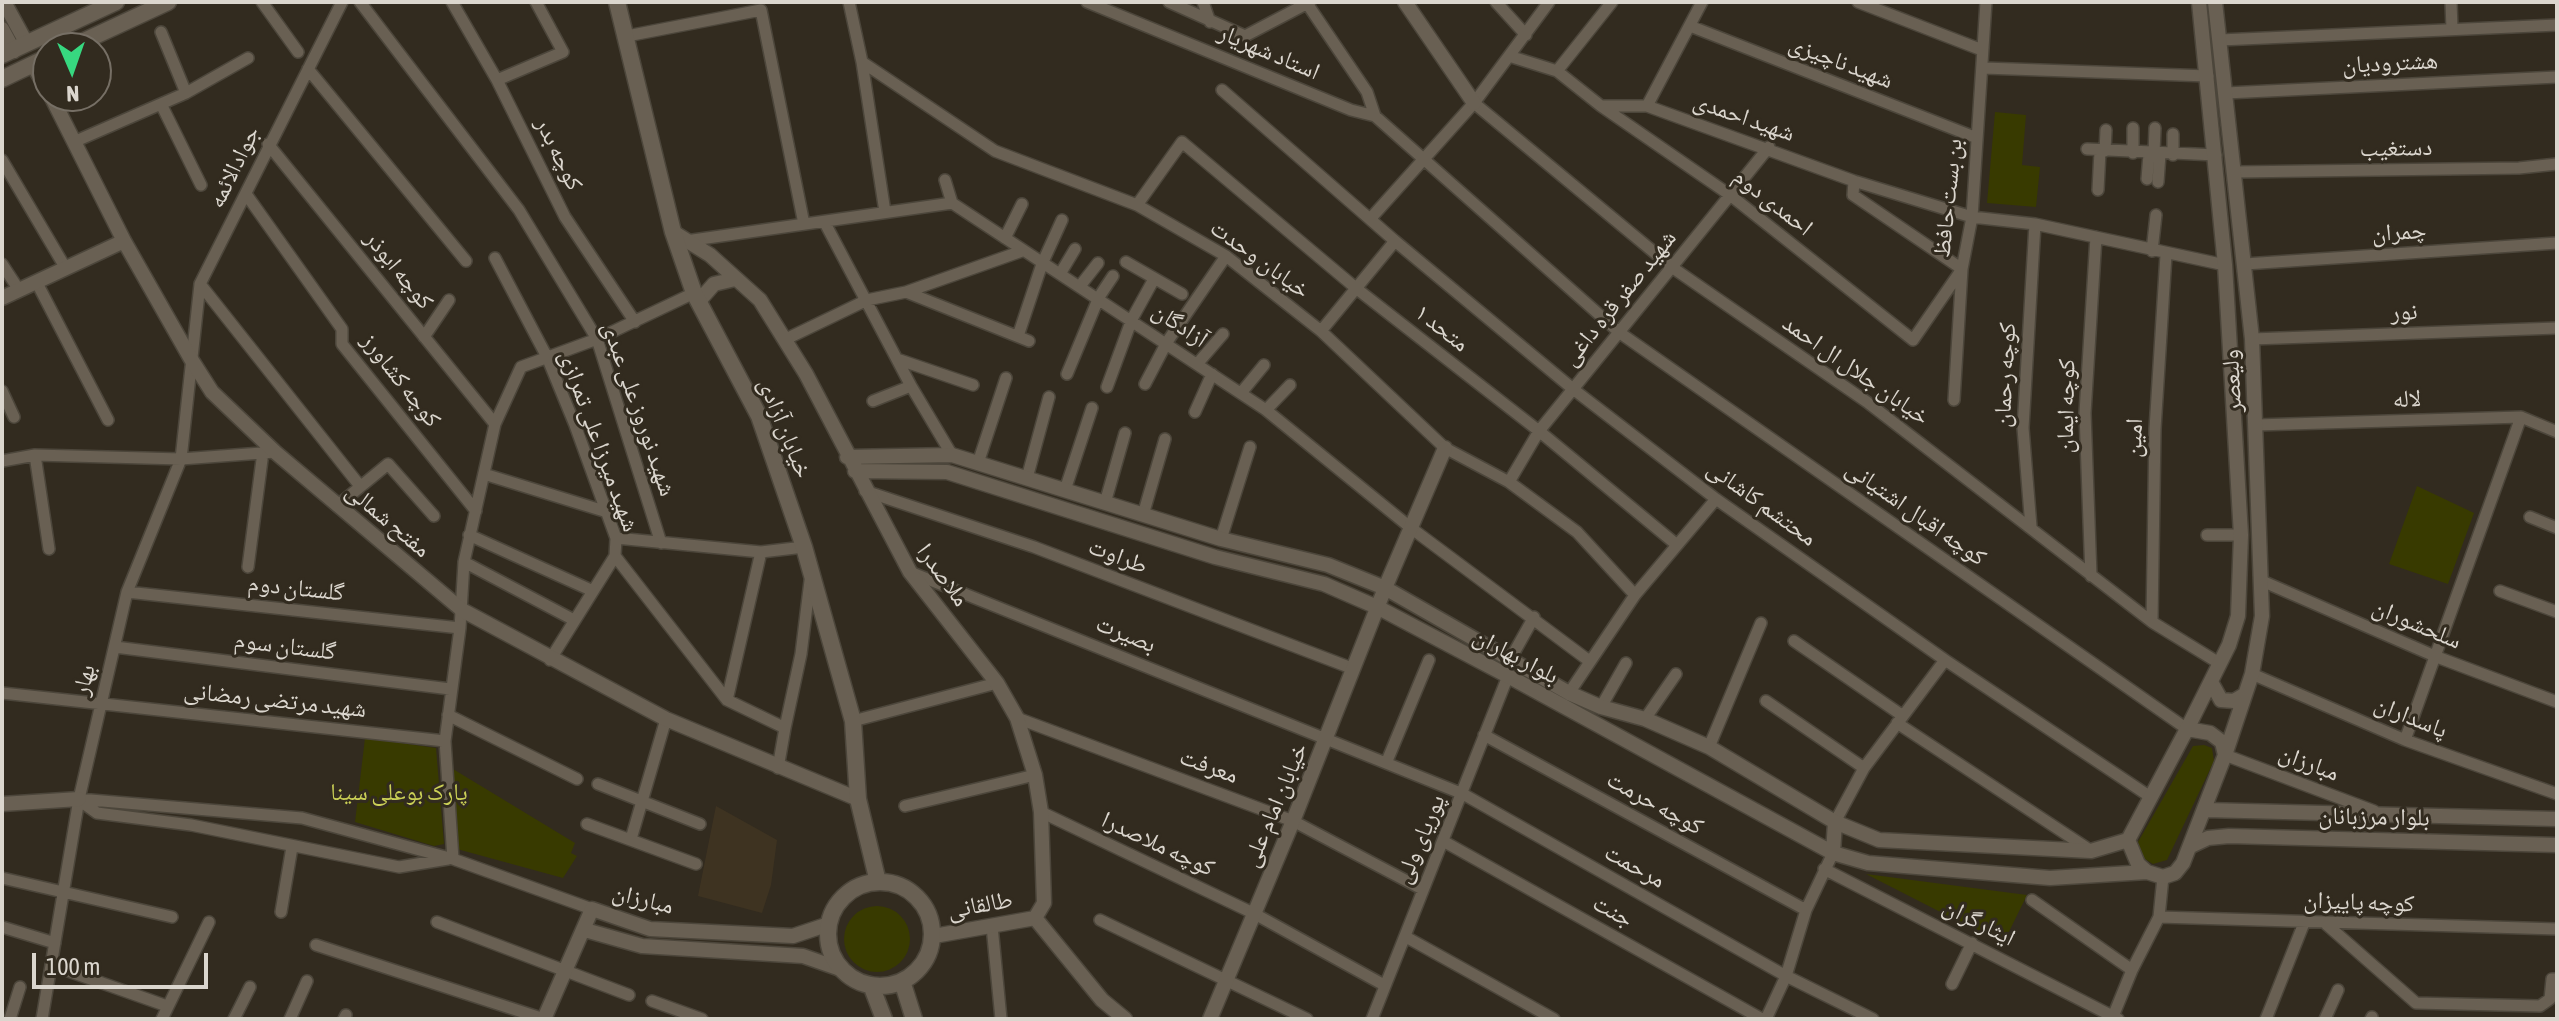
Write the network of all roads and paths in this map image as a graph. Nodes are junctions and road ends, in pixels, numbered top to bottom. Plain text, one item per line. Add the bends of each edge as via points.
1 (4, 2) edge
2 (116, 2) edge
3 (168, 2) edge
4 (262, 2) edge
5 (342, 2) edge
6 (360, 2) edge
7 (452, 2) edge
8 (536, 2) edge
9 (617, 2) edge
10 (849, 2) edge
11 (1087, 2) edge
12 (1169, 2) edge
13 (1203, 2) edge
14 (1405, 2) edge
15 (1496, 2) edge
16 (1549, 2) edge
17 (1612, 2) edge
18 (1702, 2) edge
19 (1858, 2) edge
20 (1986, 2) edge
21 (2199, 2) edge
22 (2215, 2) edge
23 (2451, 2) edge
24 (1308, 3) edge
25 (1210, 22) junction
26 (2557, 25) edge
27 (1690, 26) junction
28 (2, 29) edge
29 (2452, 29) junction
30 (103, 32) edge
31 (161, 32) dead end
32 (1526, 35) junction
33 (627, 36) junction
34 (2220, 40) junction
35 (14, 50) edge
36 (1982, 50) junction
37 (298, 52) dead end
38 (1509, 56) junction
39 (248, 58) dead end
40 (32, 61) edge
41 (862, 62) junction
42 (32, 65) edge
43 (1984, 68) junction
44 (308, 69) junction
45 (1557, 71) junction
46 (2208, 76) junction
47 (2557, 77) edge
48 (2, 79) edge
49 (497, 80) junction
50 (1222, 90) dead end
51 (186, 93) junction
52 (2226, 93) junction
53 (1474, 103) junction
54 (161, 104) junction
55 (1601, 106) junction
56 (1647, 106) junction
57 (59, 112) edge
58 (1375, 116) junction
59 (2133, 128) dead end
60 (2155, 128) dead end
61 (2106, 130) dead end
62 (2173, 134) dead end
63 (1977, 138) junction
64 (76, 141) junction
65 (268, 144) junction
66 (1769, 147) junction
67 (2097, 151) junction
68 (2133, 153) junction
69 (2159, 154) junction
70 (2216, 155) junction
71 (2, 160) edge
72 (1422, 160) junction
73 (2557, 164) edge
74 (2236, 172) junction
75 (945, 180) dead end
76 (1854, 181) junction
77 (2152, 181) dead end
78 (201, 185) dead end
79 (2098, 190) dead end
80 (246, 194) junction
81 (1730, 195) junction
82 (952, 203) junction
83 (1022, 204) dead end
84 (1137, 205) junction
85 (885, 212) junction
86 (2156, 215) dead end
87 (1972, 217) junction
88 (1371, 218) junction
89 (1062, 220) dead end
90 (825, 223) junction
91 (804, 224) junction
92 (2035, 224) junction
93 (679, 236) junction
94 (2096, 237) junction
95 (1005, 238) junction
96 (124, 241) junction
97 (1395, 241) junction
98 (2557, 243) edge
99 (1075, 249) dead end
100 (1022, 251) junction
101 (2152, 251) junction
102 (2166, 255) junction
103 (1226, 256) junction
104 (495, 258) dead end
105 (466, 261) dead end
106 (1126, 262) dead end
107 (1098, 263) dead end
108 (2, 264) edge
109 (1042, 264) junction
110 (2245, 264) junction
111 (2225, 265) junction
112 (65, 267) junction
113 (1673, 268) junction
114 (1962, 269) junction
115 (1060, 274) junction
116 (1113, 276) dead end
117 (735, 279) junction
118 (1154, 279) junction
119 (37, 283) junction
120 (200, 284) junction
121 (1080, 286) junction
122 (1357, 289) junction
123 (19, 290) junction
124 (906, 292) junction
125 (1182, 294) dead end
126 (696, 297) junction
127 (1099, 297) junction
128 (2, 298) edge
129 (449, 300) dead end
130 (867, 300) junction
131 (1132, 319) junction
132 (635, 322) junction
133 (2557, 328) edge
134 (1321, 331) junction
135 (1620, 333) junction
136 (1223, 334) dead end
137 (424, 337) junction
138 (597, 339) junction
139 (786, 339) junction
140 (2252, 339) junction
141 (1167, 342) junction
142 (547, 357) junction
143 (191, 359) junction
144 (900, 360) junction
145 (1198, 363) junction
146 (1264, 365) dead end
147 (1067, 374) dead end
148 (1212, 374) junction
149 (1006, 378) dead end
150 (1145, 384) dead end
151 (973, 385) dead end
152 (1290, 385) dead end
153 (911, 386) junction
154 (1107, 387) dead end
155 (1573, 389) junction
156 (2, 391) edge
157 (1241, 393) junction
158 (1049, 397) dead end
159 (1954, 400) dead end
160 (873, 401) dead end
161 (1092, 408) dead end
162 (1266, 410) junction
163 (1195, 412) dead end
164 (14, 417) dead end
165 (2521, 417) junction
166 (108, 420) dead end
167 (495, 424) junction
168 (2256, 425) junction
169 (1539, 431) junction
170 (2557, 432) edge
171 (1125, 433) dead end
172 (1165, 439) dead end
173 (1250, 447) dead end
174 (1445, 448) junction
175 (269, 452) junction
176 (35, 455) junction
177 (952, 455) junction
178 (847, 457) junction
179 (181, 459) junction
180 (2, 461) edge
181 (978, 463) junction
182 (855, 471) junction
183 (484, 474) junction
184 (1027, 478) junction
185 (1509, 482) junction
186 (360, 486) junction
187 (864, 490) junction
188 (1065, 490) junction
189 (1716, 499) junction
190 (1105, 503) junction
191 (337, 506) junction
192 (476, 511) junction
193 (604, 511) junction
194 (1143, 515) junction
195 (434, 516) dead end
196 (2530, 517) dead end
197 (2031, 527) junction
198 (1411, 528) junction
199 (2557, 528) edge
200 (469, 535) junction
201 (2207, 535) dead end
202 (2241, 535) junction
203 (616, 538) junction
204 (1221, 539) junction
205 (661, 543) junction
206 (1677, 545) junction
207 (804, 547) junction
208 (49, 549) dead end
209 (761, 552) junction
210 (615, 556) junction
211 (464, 562) junction
212 (248, 567) dead end
213 (910, 572) junction
214 (811, 573) junction
215 (2091, 576) junction
216 (2262, 581) junction
217 (1385, 588) junction
218 (593, 591) junction
219 (2500, 591) dead end
220 (127, 592) junction
221 (1635, 595) junction
222 (1379, 608) junction
223 (462, 610) junction
224 (2557, 612) edge
225 (1534, 617) junction
226 (574, 620) junction
227 (2152, 622) junction
228 (1761, 623) dead end
229 (460, 628) junction
230 (1794, 641) dead end
231 (115, 647) junction
232 (2437, 657) junction
233 (1511, 658) junction
234 (550, 660) junction
235 (1429, 660) dead end
236 (1588, 660) junction
237 (1945, 660) junction
238 (1626, 663) dead end
239 (2219, 663) junction
240 (1354, 669) junction
241 (1676, 674) dead end
242 (2252, 674) junction
243 (1508, 676) junction
244 (2211, 682) junction
245 (997, 683) junction
246 (450, 689) junction
247 (2, 693) edge
248 (1569, 693) junction
249 (2244, 695) junction
250 (727, 700) junction
251 (1766, 701) dead end
252 (2557, 702) edge
253 (101, 703) junction
254 (1601, 707) junction
255 (448, 715) junction
256 (1017, 718) junction
257 (666, 719) junction
258 (1645, 719) junction
259 (1900, 720) junction
260 (853, 721) junction
261 (785, 728) junction
262 (2187, 729) junction
263 (1484, 735) junction
264 (1327, 737) junction
265 (2405, 740) junction
266 (445, 741) junction
267 (1709, 747) junction
268 (2225, 755) junction
269 (1387, 761) junction
270 (778, 768) junction
271 (1864, 768) junction
272 (1035, 775) junction
273 (577, 779) dead end
274 (598, 784) dead end
275 (1463, 794) junction
276 (2557, 794) edge
277 (2149, 796) junction
278 (79, 799) junction
279 (858, 799) junction
280 (643, 801) junction
281 (2, 804) edge
282 (905, 806) dead end
283 (2206, 810) junction
284 (1041, 812) junction
285 (2378, 813) junction
286 (2557, 819) edge
287 (1293, 821) junction
288 (1835, 822) junction
289 (587, 824) dead end
290 (700, 824) dead end
291 (631, 839) junction
292 (2128, 840) junction
293 (1443, 841) junction
294 (2557, 845) edge
295 (2191, 846) junction
296 (292, 847) junction
297 (2091, 851) junction
298 (1833, 853) junction
299 (453, 859) junction
300 (696, 864) dead end
301 (1824, 869) junction
302 (2147, 872) junction
303 (2163, 877) junction
304 (2, 878) edge
305 (878, 882) junction
306 (1422, 889) junction
307 (63, 891) junction
308 (2032, 900) dead end
309 (592, 909) junction
310 (1806, 910) junction
311 (281, 912) dead end
312 (1253, 913) junction
313 (172, 917) dead end
314 (2159, 917) junction
315 (1035, 918) junction
316 (1100, 920) dead end
317 (209, 922) dead end
318 (437, 922) dead end
319 (2304, 923) junction
320 (829, 924) junction
321 (2326, 924) junction
322 (992, 926) junction
323 (2, 927) edge
324 (2557, 929) edge
325 (585, 930) junction
326 (934, 936) junction
327 (1406, 937) junction
328 (55, 943) junction
329 (1972, 943) junction
330 (316, 945) dead end
331 (51, 965) junction
332 (567, 969) junction
333 (843, 970) junction
334 (2132, 970) junction
335 (1786, 976) junction
336 (2557, 979) edge
337 (1226, 980) junction
338 (307, 981) dead end
339 (902, 981) junction
340 (1952, 984) dead end
341 (871, 985) junction
342 (1384, 985) junction
343 (20, 987) dead end
344 (250, 987) dead end
345 (2338, 990) dead end
346 (629, 995) dead end
347 (652, 1001) dead end
348 (167, 1006) junction
349 (2114, 1018) edge
350 (10, 1019) edge
351 (42, 1019) edge
352 (162, 1019) edge
353 (234, 1019) edge
354 (290, 1019) edge
355 (544, 1019) edge
356 (702, 1019) edge
357 (884, 1019) edge
358 (914, 1019) edge
359 (1001, 1019) edge
360 (1125, 1019) edge
361 (1210, 1019) edge
362 (1307, 1019) edge
363 (1372, 1019) edge
364 (1554, 1019) edge
365 (1764, 1019) edge
366 (1873, 1019) edge
367 (2266, 1019) edge
368 (2325, 1019) edge

1 - 35 street
2 - 35 main road
3 - 30 main road
4 - 37 street
5 - 44 street, جوادالائمه
6 - 138 street, شهید نوروز علی عبدی via 519,210
7 - 49 street, کوچه بدر
8 - 49 street via 563,52
9 - 33 main road, خیابان آزادی
10 - 41 street
11 - 58 street, استاد شهریار
12 - 25 street
13 - 25 street
14 - 53 street
15 - 32 street
16 - 32 street
17 - 45 street
18 - 27 street
19 - 36 street
20 - 36 street, بن بست حافظ
21 - 46 street, ولیعصر
22 - 34 street, ولیعصر
23 - 29 street
24 - 25 street via 1245,36
24 - 58 street via 1367,92
26 - 29 street
27 - 56 street
27 - 63 street, شهید ناچیزی
28 - 35 street
29 - 34 street
31 - 51 street
32 - 38 street
33 - 91 street via 761,10
33 - 93 main road, خیابان آزادی
34 - 52 street, ولیعصر
35 - 40 main road
36 - 43 street, بن بست حافظ
38 - 45 street
38 - 53 street
39 - 51 street
41 - 84 street, خیابان وحدت via 995,151
41 - 85 street
42 - 48 main road
43 - 46 street
43 - 63 street, بن بست حافظ
44 - 65 street, جوادالائمه
44 - 105 street
45 - 55 street
46 - 70 street, ولیعصر
47 - 52 street, هشترودیان
49 - 132 street, کوچه بدر via 565,217
50 - 88 street, محتشم کاشانی
51 - 54 street
52 - 74 street, ولیعصر
53 - 72 street
53 - 113 street, خیابان جلال ال احمد
54 - 64 street
54 - 78 street
55 - 56 street, شهید احمدی
55 - 81 street, احمدی دوم
56 - 66 street, شهید احمدی
57 - 64 street, مفتح شمالی
58 - 72 street, استاد شهریار
59 - 68 street
60 - 69 street
61 - 67 street
62 - 69 street
63 - 87 street, بن بست حافظ
64 - 96 street, مفتح شمالی
65 - 80 street, جوادالائمه
65 - 137 street, کوچه ابوذر
66 - 76 street, شهید احمدی
66 - 81 street, شهید صفر قره داغی
67 - 68 street
67 - 79 street
68 - 69 street
69 - 70 street
69 - 77 street
70 - 111 street, ولیعصر
71 - 112 street
72 - 88 street
72 - 135 street, کوچه اقبال اشتیانی
73 - 74 street, دستغیب
74 - 110 street, ولیعصر
75 - 82 street
76 - 87 street, شهید احمدی
76 - 114 street via 1853,195
80 - 120 street, جوادالائمه
80 - 192 street, کوچه کشاورز via 342,329 342,344
81 - 113 street, شهید صفر قره داغی
81 - 114 street, احمدی دوم via 1913,340
82 - 85 street
82 - 95 street, آزادگان
83 - 95 street
84 - 103 street, خیابان وحدت
84 - 122 street, متحد ۱ via 1182,142
85 - 90 street
86 - 101 street
87 - 92 street, شهید احمدی
87 - 114 street, بن بست حافظ
88 - 97 street, محتشم کاشانی
89 - 109 street
90 - 91 street
90 - 130 street
91 - 93 street
92 - 94 street, شهید احمدی
92 - 197 street, کوچه رحمان via 2023,428
93 - 117 street, ملاصدرا
93 - 126 main road, خیابان آزادی
94 - 101 street, شهید احمدی
94 - 215 street, کوچه ایمان via 2085,413
95 - 100 street, آزادگان
96 - 112 street
96 - 143 street, مفتح شمالی
97 - 122 street
97 - 155 street, محتشم کاشانی
98 - 110 street, چمران
99 - 115 street
100 - 109 street, آزادگان
100 - 124 street
101 - 102 street, شهید احمدی
102 - 111 street, شهید احمدی
102 - 227 street, امین via 2155,429
103 - 134 street, خیابان وحدت
103 - 141 street
104 - 142 street, شهید میرزا علی تمرازی
106 - 118 street
107 - 121 street
108 - 123 street
109 - 115 street, آزادگان
109 - 124 street via 1023,339
110 - 111 street
110 - 140 street, ولیعصر
111 - 202 street, ولیعصر
112 - 119 street
113 - 135 street, شهید صفر قره داغی
113 - 197 street, خیابان جلال ال احمد via 1867,402
114 - 159 street, بن بست حافظ
115 - 121 street, آزادگان
116 - 127 street
117 - 126 street via 714,284
117 - 139 street, ملاصدرا via 760,300
118 - 125 street
118 - 131 street
119 - 123 street
119 - 166 street
120 - 143 street, جوادالائمه
120 - 186 street
121 - 127 street, آزادگان
122 - 134 street
122 - 169 street, متحد ۱
123 - 128 street
124 - 130 street
126 - 132 street
126 - 207 main road, خیابان آزادی via 759,416
127 - 131 street, آزادگان
127 - 147 street
129 - 137 street
130 - 139 street
130 - 144 street
131 - 141 street, آزادگان
131 - 154 street
132 - 138 street
133 - 140 street, نور
134 - 174 street, خیابان وحدت
135 - 155 street, شهید صفر قره داغی
135 - 262 street, کوچه اقبال اشتیانی
136 - 145 street
137 - 167 street, کوچه ابوذر
138 - 142 street
138 - 205 street, شهید نوروز علی عبدی
139 - 178 street, ملاصدرا
140 - 168 street, ولیعصر
141 - 145 street, آزادگان
141 - 150 street
142 - 167 street via 521,367
142 - 193 street, شهید میرزا علی تمرازی
143 - 175 street, مفتح شمالی via 212,392
143 - 179 street, بهار
144 - 151 street
144 - 153 street
145 - 148 street, آزادگان
146 - 157 street
148 - 157 street, آزادگان
148 - 163 street
149 - 181 street
152 - 162 street
153 - 160 street
153 - 177 street
155 - 169 street, شهید صفر قره داغی
155 - 189 street, محتشم کاشانی
156 - 164 street
157 - 162 street, آزادگان
158 - 184 street
161 - 188 street
162 - 198 street, آزادگان
165 - 168 street, لاله
165 - 170 street, لاله
165 - 232 street
167 - 183 street
168 - 216 street, ولیعصر
169 - 185 street, شهید صفر قره داغی
169 - 206 street, متحد ۱
171 - 190 street
172 - 194 street
173 - 204 street
174 - 185 street, خیابان وحدت
174 - 198 street, خیابان امام علی
175 - 179 street
175 - 191 street, مفتح شمالی
175 - 212 street
176 - 179 street
176 - 180 street
176 - 208 street
177 - 178 street, بلوار بهاران
177 - 181 street, بلوار بهاران
178 - 182 street, ملاصدرا
179 - 220 street, بهار
181 - 184 street, بلوار بهاران
182 - 187 street, ملاصدرا
182 - 222 street, بلوار بهاران via 947,472 1215,557 1324,584
183 - 192 street
183 - 193 street
184 - 188 street, بلوار بهاران
185 - 221 street, خیابان وحدت via 1577,532
186 - 191 street
186 - 195 street via 388,464
187 - 213 street, ملاصدرا
187 - 240 street, طراوت via 1034,547
188 - 190 street, بلوار بهاران
189 - 206 street
189 - 237 street, محتشم کاشانی
190 - 194 street, بلوار بهاران
191 - 223 street, مفتح شمالی
192 - 200 street
193 - 203 street, شهید میرزا علی تمرازی
194 - 204 street, بلوار بهاران
196 - 199 street
197 - 215 street, خیابان جلال ال احمد
198 - 217 street, خیابان امام علی
198 - 225 street, آزادگان
200 - 211 street
200 - 218 street
201 - 202 street
202 - 239 street, ولیعصر via 2238,616
203 - 205 street
203 - 210 street, شهید میرزا علی تمرازی
204 - 217 street, بلوار بهاران via 1328,565
205 - 209 street
206 - 221 street
207 - 209 street
207 - 214 main road, خیابان آزادی
209 - 250 street
210 - 218 street
210 - 250 street, شهید میرزا علی تمرازی
211 - 223 street
211 - 226 street
213 - 245 street, ملاصدرا
213 - 264 street, بصیرت
214 - 260 main road, خیابان آزادی
214 - 261 street
215 - 227 street, خیابان جلال ال احمد
216 - 232 street, سلحشوران
216 - 242 street, ولیعصر
217 - 222 street, خیابان امام علی
217 - 233 street, بلوار بهاران
218 - 226 street
219 - 224 street
220 - 229 street, گلستان دوم
220 - 231 street, بهار
221 - 236 street
222 - 240 street, خیابان امام علی
222 - 243 street, بلوار بهاران
223 - 229 street
223 - 234 street, مفتح شمالی
225 - 233 street
225 - 236 street, آزادگان
226 - 234 street
227 - 239 street, خیابان جلال ال احمد
228 - 267 street
229 - 246 street
230 - 259 street
231 - 246 street, گلستان سوم
231 - 253 street, بهار
232 - 252 street, سلحشوران
232 - 265 street
233 - 248 street, بلوار بهاران
234 - 257 street, مفتح شمالی
235 - 269 street
236 - 248 street
237 - 259 street
237 - 277 street, محتشم کاشانی
238 - 254 street
239 - 244 street, ولیعصر
240 - 264 street, خیابان امام علی
241 - 258 street
242 - 249 street, ولیعصر
242 - 265 street, پاسداران
243 - 263 street, پوریای ولی
243 - 298 street, بلوار بهاران
244 - 249 street via 2221,700
244 - 262 street, ولیعصر
245 - 256 street, ملاصدرا
245 - 260 street
246 - 255 street
247 - 253 street, شهید مرتضی رمضانی
248 - 254 street, بلوار بهاران
249 - 268 street, ولیعصر
250 - 261 street, شهید میرزا علی تمرازی
251 - 271 street
253 - 266 street, شهید مرتضی رمضانی
253 - 278 street, بهار
254 - 258 street, بلوار بهاران
255 - 266 street
255 - 273 street
256 - 272 street, ملاصدرا
256 - 287 street, معرفت
257 - 270 street, مفتح شمالی
257 - 280 street
258 - 267 street, بلوار بهاران
259 - 271 street
259 - 297 street
260 - 279 main road, خیابان آزادی
261 - 270 street
262 - 268 street via 2210,733 2222,742
262 - 277 street, ولیعصر
263 - 275 street, پوریای ولی
263 - 310 street, کوچه حرمت
264 - 269 street, بصیرت
264 - 287 street, خیابان امام علی
265 - 276 street, پاسداران
266 - 299 street
267 - 288 street, بلوار بهاران
268 - 283 street, ولیعصر
268 - 285 street, مبارزان
269 - 275 street, مرحمت
270 - 279 street, مفتح شمالی
271 - 288 street
272 - 282 street
272 - 284 street, ملاصدرا
274 - 280 street
275 - 293 street, پوریای ولی
275 - 335 street, مرحمت
277 - 292 street, ولیعصر
278 - 281 street, مبارزان
278 - 296 street, مبارزان via 97,813 191,825
278 - 299 street, مبارزان via 302,818
278 - 307 street, بهار
279 - 305 main road, خیابان آزادی
280 - 290 street
280 - 291 street
283 - 285 street, بلوار مرزبانان
283 - 295 street, ولیعصر
284 - 312 street, کوچه ملاصدرا
284 - 315 street, ملاصدرا via 1044,903
285 - 286 street, بلوار مرزبانان
287 - 306 street, معرفت
287 - 312 street, خیابان امام علی
288 - 297 street, بلوار بهاران via 1879,840
288 - 298 street
289 - 291 street
291 - 300 street
292 - 297 street, بلوار بهاران
292 - 302 street via 2131,854
293 - 306 street, پوریای ولی
293 - 365 street, جنت
294 - 295 street, بلوار مرزبانان via 2229,836
295 - 303 street, ولیعصر via 2175,873
296 - 299 street, مبارزان via 399,867
296 - 311 street
298 - 301 street
298 - 302 street, بلوار بهاران via 1868,863 2050,878
299 - 309 street, مبارزان
301 - 310 street
301 - 329 street, ایثارگران
302 - 303 street
303 - 314 street
304 - 307 street
305 - 320 main road via 846,894
305 - 326 main road via 895,884 921,902
306 - 327 street, پوریای ولی
307 - 313 street
307 - 328 street, بهار
308 - 334 street
309 - 320 street, مبارزان via 650,929 793,936
309 - 325 street
310 - 335 street
312 - 337 street, خیابان امام علی
312 - 342 street, کوچه ملاصدرا
314 - 319 street, کوچه پاییزان
314 - 334 street
315 - 322 street, طالقانی
315 - 360 street via 1102,1000
316 - 337 street
317 - 348 street
318 - 332 street
319 - 321 street, کوچه پاییزان
319 - 367 street
320 - 333 main road via 831,949
321 - 324 street, کوچه پاییزان
321 - 336 street via 2416,1003 2540,1006 2550,999 2552,979
322 - 326 street, طالقانی
322 - 359 street
323 - 328 street
325 - 332 street
325 - 333 street, مبارزان via 642,946 803,956
326 - 339 main road via 925,961
327 - 342 street, پوریای ولی
327 - 364 street
328 - 331 street, بهار
329 - 340 street
329 - 349 street, ایثارگران
330 - 355 street
331 - 348 street
331 - 351 street, بهار
332 - 346 street
332 - 355 street
333 - 341 main road
334 - 349 street
335 - 365 street
335 - 366 street, مرحمت
337 - 361 street, خیابان امام علی
337 - 362 street
338 - 354 street
339 - 341 main road
339 - 358 main road
341 - 357 main road
342 - 363 street, پوریای ولی
343 - 350 street
344 - 353 street
345 - 368 street
347 - 356 street
348 - 352 street

